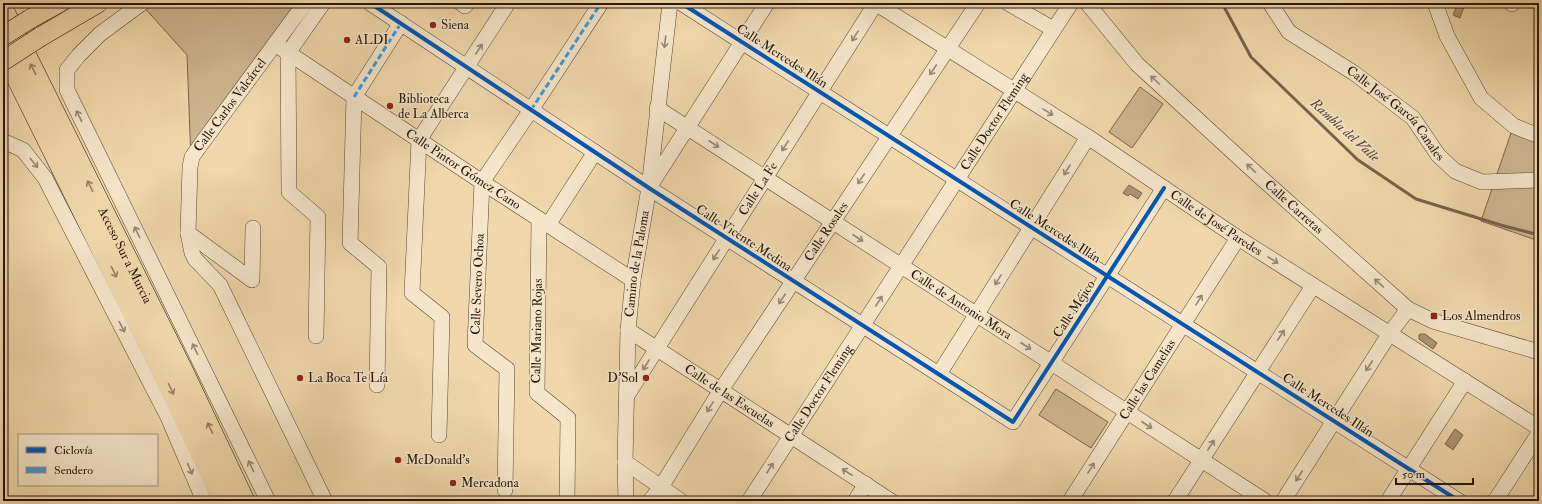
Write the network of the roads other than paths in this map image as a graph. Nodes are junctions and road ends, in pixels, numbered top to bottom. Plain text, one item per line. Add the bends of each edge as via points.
1 (59, 3) edge
2 (98, 3) edge
3 (142, 3) edge
4 (305, 3) edge
5 (323, 3) edge
6 (370, 3) edge
7 (461, 3) edge
8 (467, 3) edge
9 (508, 3) edge
10 (601, 3) edge
11 (670, 3) edge
12 (681, 3) edge
13 (767, 3) edge
14 (875, 3) edge
15 (978, 3) edge
16 (1008, 3) edge
17 (1071, 3) edge
18 (1087, 3) edge
19 (1270, 3) edge
20 (1434, 3) edge
21 (3, 10) edge
22 (401, 23) junction
23 (1053, 29) junction
24 (3, 36) edge
25 (742, 42) junction
26 (275, 44) junction
27 (3, 49) edge
28 (948, 49) junction
29 (288, 53) junction
30 (3, 60) edge
31 (467, 66) junction
32 (1015, 91) junction
33 (819, 92) junction
34 (354, 97) junction
35 (657, 108) junction
36 (532, 110) junction
37 (688, 128) junction
38 (1539, 136) edge
39 (889, 137) junction
40 (1088, 137) junction
41 (419, 140) junction
42 (3, 141) edge
43 (595, 152) junction
44 (765, 178) junction
45 (957, 180) junction
46 (1539, 180) edge
47 (482, 182) junction
48 (649, 188) junction
49 (1164, 188) junction
50 (544, 222) junction
51 (833, 222) junction
52 (1031, 227) junction
53 (253, 228) dead end
54 (188, 233) junction
55 (727, 238) junction
56 (1238, 238) junction
57 (901, 266) junction
58 (1107, 276) junction
59 (633, 280) junction
60 (793, 281) junction
61 (1313, 286) junction
62 (1408, 309) junction
63 (976, 314) junction
64 (1183, 324) junction
65 (863, 325) junction
66 (628, 330) junction
67 (1390, 333) junction
68 (316, 336) dead end
69 (656, 348) junction
70 (1539, 352) edge
71 (1051, 363) junction
72 (1258, 372) junction
73 (938, 374) junction
74 (1465, 381) junction
75 (377, 385) dead end
76 (721, 390) junction
77 (627, 395) junction
78 (1127, 412) junction
79 (1334, 421) junction
80 (1013, 422) joint
81 (1539, 428) edge
82 (1539, 433) edge
83 (439, 435) dead end
84 (791, 436) junction
85 (1201, 460) junction
86 (625, 462) junction
87 (1409, 469) junction
88 (866, 484) junction
89 (661, 487) junction
90 (505, 490) dead end
91 (204, 501) edge
92 (224, 501) edge
93 (244, 501) edge
94 (268, 501) edge
95 (325, 501) edge
96 (567, 501) edge
97 (626, 501) edge
98 (650, 501) edge
99 (681, 501) edge
100 (749, 501) edge
101 (855, 501) edge
102 (891, 501) edge
103 (1070, 501) edge
104 (1175, 501) edge
105 (1265, 501) edge
106 (1283, 501) edge
107 (1388, 501) edge
108 (1459, 501) edge
109 (1495, 501) edge

1 - 24 main road, bridge
2 - 30 main road, bridge
94 -> 3 street via 67,90 67,70 79,55 100,34
4 - 26 street, Calle Carlos Valcárcel
5 - 29 street
6 - 22 street, Calle Vicente Medina
7 - 8 street via 465,6
31 -> 9 street
10 - 36 street
11 -> 35 street, Camino de la Paloma
12 - 25 street, Calle Mercedes Illán
13 - 25 street
14 - 28 street, Calle de José Paredes
14 -> 33 street, Calle La Fe
15 - 28 street, Calle Rosales
16 - 23 street
17 - 23 street, Calle Doctor Fleming
62 -> 18 street, Calle Carretas via 1137,64
19 - 46 street, Calle José García Canales via 1289,32 1354,73 1413,118 1438,155 1455,171 1482,182
20 - 38 street via 1447,36 1481,98 1514,126
93 -> 21 highway, Acceso Sur a Murcia
22 - 31 street, Calle Vicente Medina
22 - 34 street
23 - 32 street, Calle Doctor Fleming
25 - 33 street, Calle Mercedes Illán
25 - 37 street
26 - 29 street, Calle Pintor Gómez Cano
26 - 54 street, Calle Carlos Valcárcel via 192,157 189,172
27 -> 92 highway, Acceso Sur a Murcia
28 - 32 street, Calle de José Paredes
28 -> 39 street, Calle Rosales
29 - 34 street, Calle Pintor Gómez Cano
29 - 68 street via 289,192 318,217
31 - 36 street, Calle Vicente Medina
31 - 41 street
32 -> 40 street, Calle de José Paredes
32 - 45 street, Calle Doctor Fleming
33 - 39 street, Calle Mercedes Illán
33 -> 44 street, Calle La Fe
34 - 41 street, Calle Pintor Gómez Cano
34 - 75 street via 350,244 379,267
35 - 37 street, Calle de Antonio Mora
35 - 48 street, Camino de la Paloma
36 - 43 street, Calle Vicente Medina
36 - 47 street
37 -> 44 street, Calle de Antonio Mora
37 - 48 street
39 - 45 street, Calle Mercedes Illán
39 -> 51 street, Calle Rosales
40 - 49 street, Calle de José Paredes
40 -> 52 street
41 - 47 street, Calle Pintor Gómez Cano
41 - 83 street via 412,293 442,317
42 -> 91 street via 23,150 46,178 168,417
43 - 48 street, Calle Vicente Medina
43 - 50 street
44 - 51 street, Calle de Antonio Mora
44 - 55 street, Calle La Fe
45 - 52 street, Calle Mercedes Illán
45 - 57 street, Calle Doctor Fleming
47 - 50 street, Calle Pintor Gómez Cano
47 - 90 street, Calle Severo Ochoa via 476,345 507,369
48 - 55 street, Calle Vicente Medina
48 - 59 street, Camino de la Paloma
49 - 56 street, Calle de José Paredes
49 - 58 street, Calle Méjico
50 - 59 street, Calle Pintor Gómez Cano
50 - 96 street, Calle Mariano Rojas via 537,393 568,418
51 -> 57 street, Calle de Antonio Mora
51 - 60 street, Calle Rosales
52 - 58 street, Calle Mercedes Illán
52 -> 63 street
53 - 54 street via 252,280
54 - 95 street, Calle Carlos Valcárcel via 195,259 220,285
55 - 60 street, Calle Vicente Medina
55 -> 69 street, Calle La Fe
56 -> 61 street, Calle de José Paredes
64 -> 56 street, Calle las Camelias
57 - 63 street, Calle de Antonio Mora
65 -> 57 street, Calle Doctor Fleming
58 - 64 street, Calle Mercedes Illán
58 - 71 street, Calle Méjico
59 - 66 street, Camino de la Paloma
60 - 65 street, Calle Vicente Medina
60 -> 76 street, Calle Rosales
61 - 67 street, Calle de José Paredes
72 -> 61 street
62 - 67 street
62 - 70 street, Calle Carretas via 1433,321
63 -> 71 street, Calle de Antonio Mora
63 - 73 street
64 - 72 street, Calle Mercedes Illán
64 - 78 street, Calle las Camelias
65 - 73 street, Calle Vicente Medina
65 - 84 street, Calle Doctor Fleming
66 - 69 street, Calle de las Escuelas
66 - 77 street, Camino de la Paloma
67 - 74 street, Calle de José Paredes
67 -> 79 street
69 - 76 street, Calle de las Escuelas
69 -> 77 street, Calle La Fe
71 - 78 street, Calle de Antonio Mora
71 - 80 street, Calle Méjico
72 - 79 street, Calle Mercedes Illán
85 -> 72 street
73 - 80 street, Calle Vicente Medina
74 - 81 street, Calle de José Paredes
74 - 87 street
76 - 84 street, Calle de las Escuelas
76 -> 89 street, Calle Rosales
77 - 86 street, Camino de la Paloma
78 -> 85 street, Calle de Antonio Mora
103 -> 78 street, Calle las Camelias
79 - 87 street, Calle Mercedes Illán
79 -> 106 street
82 - 109 street
88 -> 84 street, Calle de las Escuelas
100 -> 84 street, Calle Doctor Fleming
85 - 104 street
85 - 105 street, Calle de Antonio Mora
86 - 89 street
86 - 97 street, Camino de la Paloma
87 - 107 street
87 - 108 street, Calle Mercedes Illán
88 - 101 street
88 - 102 street, Calle de las Escuelas
89 - 98 street, Calle Rosales
89 - 99 street

